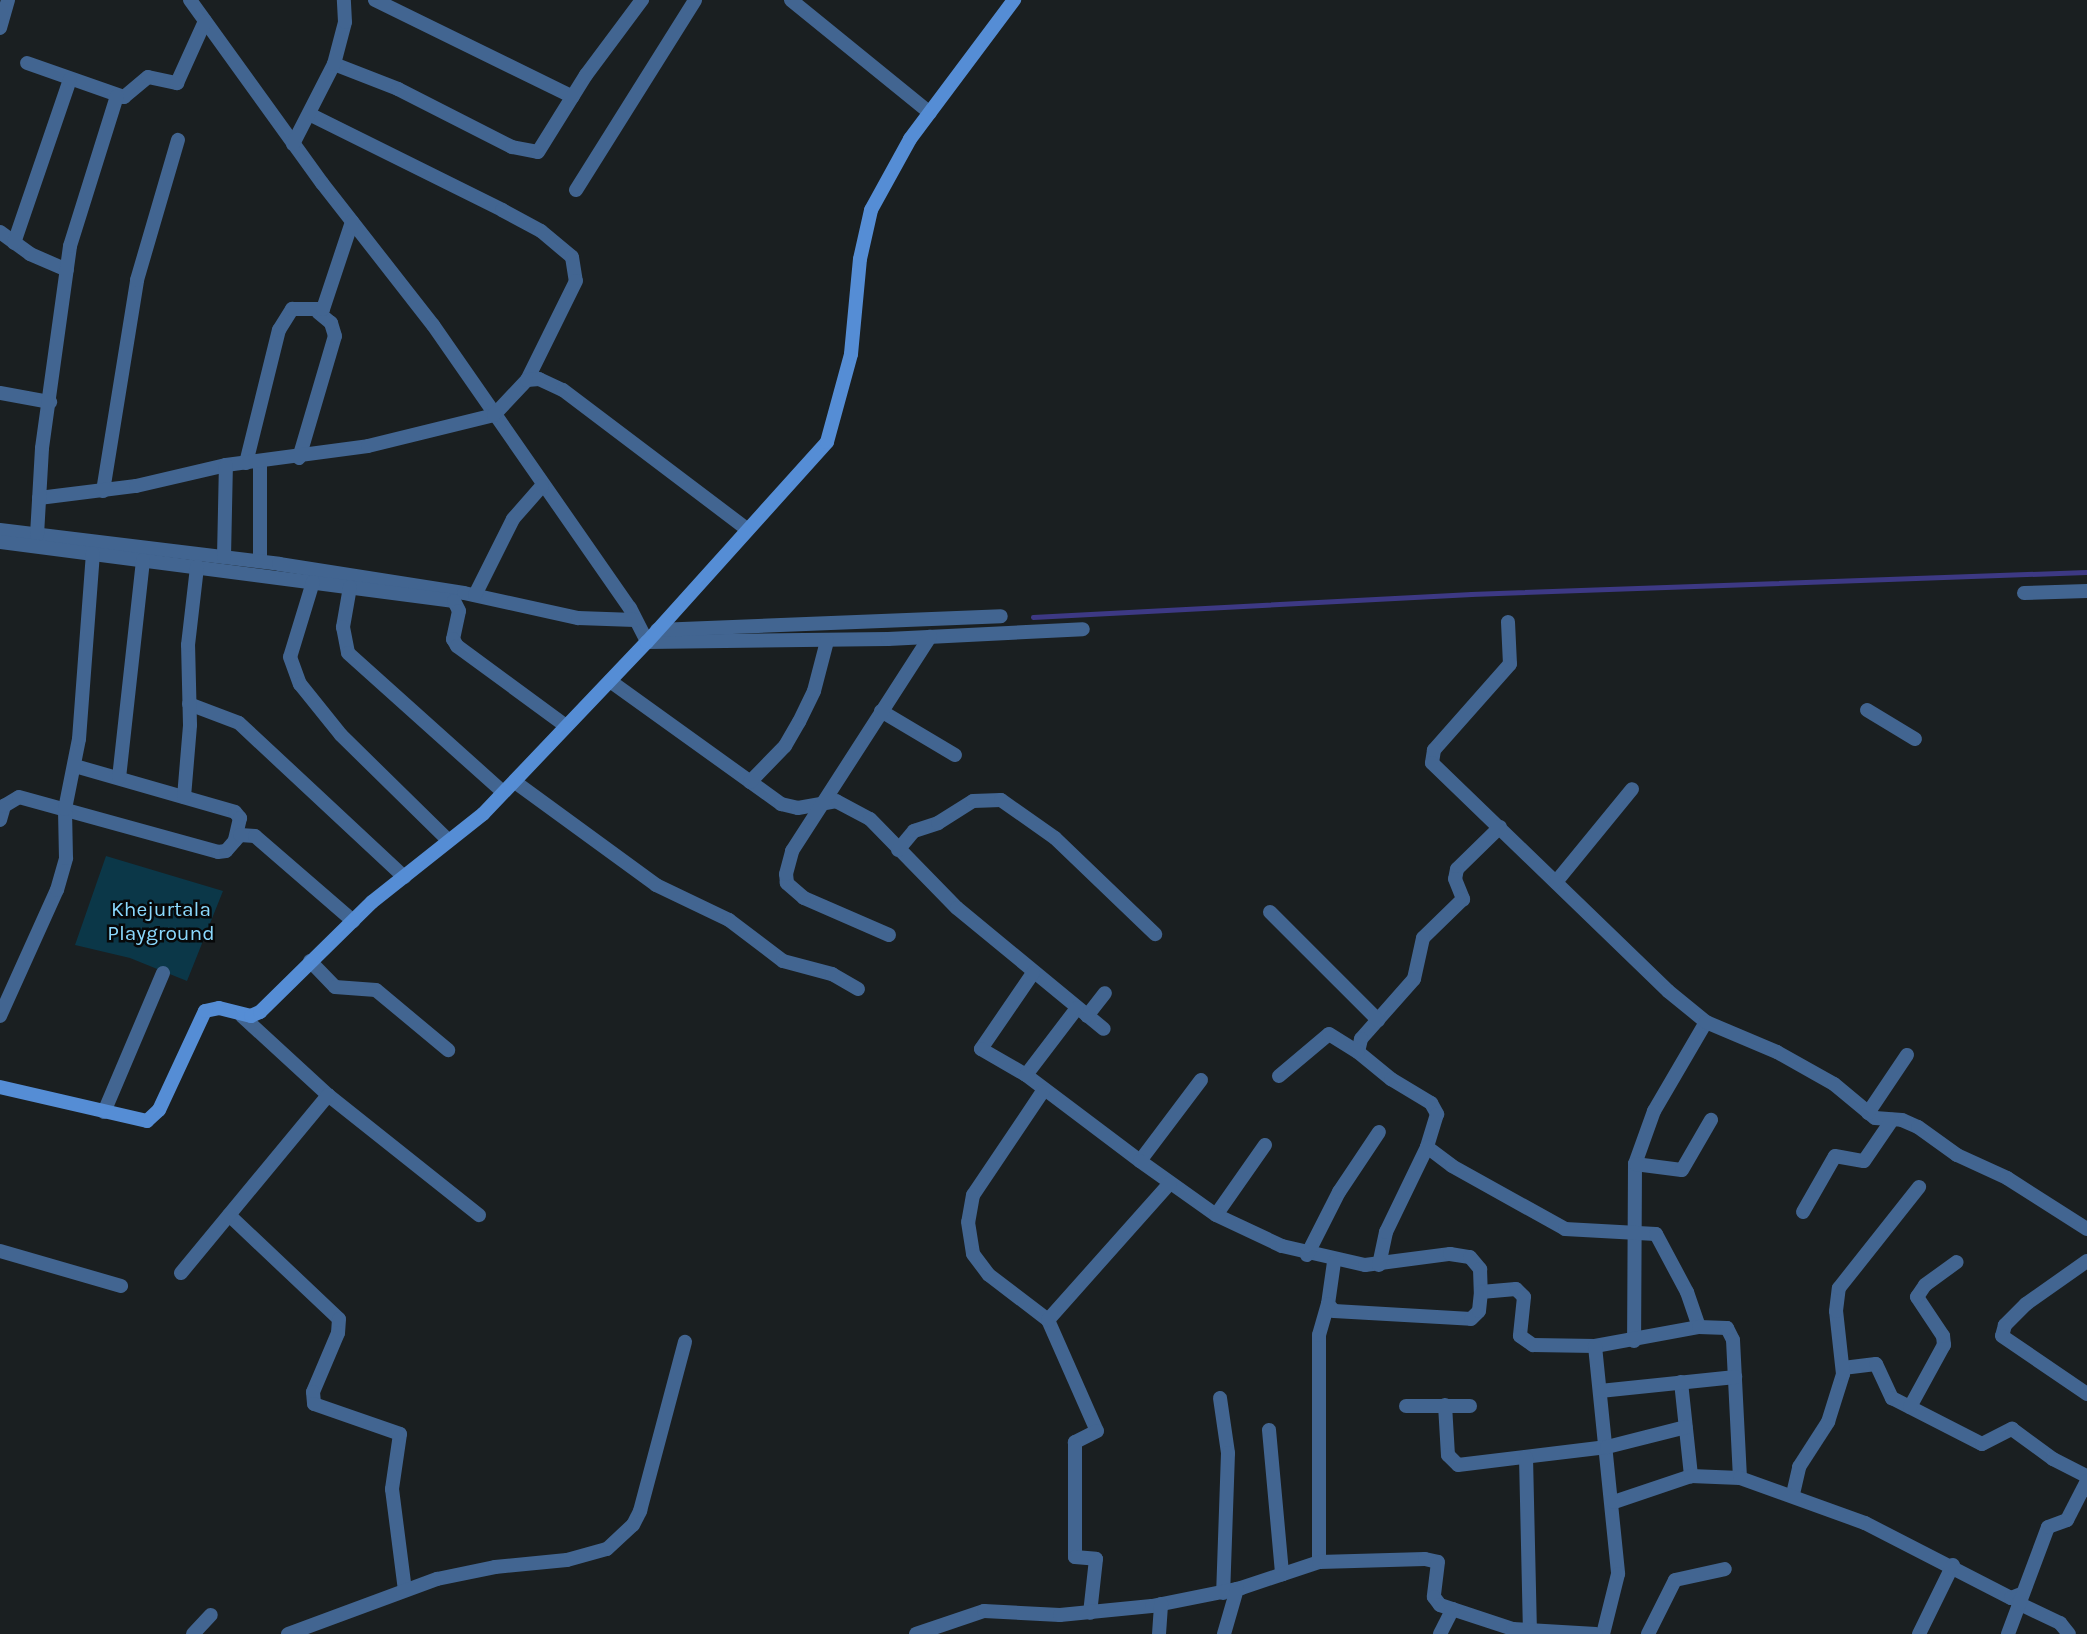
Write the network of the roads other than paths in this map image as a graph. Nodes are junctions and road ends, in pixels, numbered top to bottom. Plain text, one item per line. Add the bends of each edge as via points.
1 (8, 0) edge
2 (190, 0) edge
3 (344, 0) edge
4 (375, 0) edge
5 (642, 0) edge
6 (695, 0) edge
7 (791, 0) edge
8 (1014, 0) edge
9 (205, 21) junction
10 (0, 28) edge
11 (26, 63) dead end
12 (334, 64) junction
13 (70, 79) junction
14 (117, 96) junction
15 (573, 97) junction
16 (930, 113) junction
17 (309, 114) junction
18 (178, 140) dead end
19 (293, 144) junction
20 (576, 190) dead end
21 (352, 222) junction
22 (0, 232) edge
23 (14, 243) junction
24 (68, 270) junction
25 (318, 312) junction
26 (527, 380) junction
27 (0, 393) edge
28 (50, 402) junction
29 (494, 415) junction
30 (299, 458) junction
31 (253, 463) junction
32 (226, 465) junction
33 (542, 486) junction
34 (103, 491) junction
35 (39, 498) junction
36 (747, 529) junction
37 (0, 530) edge
38 (37, 535) junction
39 (0, 542) edge
40 (93, 554) junction
41 (224, 557) junction
42 (143, 560) junction
43 (260, 561) junction
44 (197, 567) junction
45 (313, 582) junction
46 (350, 587) junction
47 (2087, 591) edge
48 (2024, 593) dead end
49 (475, 595) junction
50 (1001, 616) dead end
51 (635, 620) junction
52 (1508, 622) dead end
53 (1083, 629) dead end
54 (657, 630) junction
55 (930, 637) junction
56 (827, 641) junction
57 (646, 642) junction
58 (610, 681) junction
59 (189, 704) junction
60 (1867, 710) dead end
61 (881, 711) junction
62 (566, 726) junction
63 (1915, 739) dead end
64 (955, 755) dead end
65 (75, 766) junction
66 (119, 778) junction
67 (750, 782) junction
68 (509, 787) junction
69 (1632, 789) dead end
70 (184, 797) junction
71 (827, 800) junction
72 (65, 809) junction
73 (0, 820) edge
74 (1500, 827) junction
75 (235, 839) junction
76 (449, 841) junction
77 (898, 850) junction
78 (404, 877) junction
79 (1556, 881) junction
80 (1270, 912) dead end
81 (353, 921) junction
82 (1155, 934) dead end
83 (889, 935) dead end
84 (310, 961) junction
85 (163, 973) dead end
86 (1033, 973) junction
87 (858, 989) dead end
88 (1105, 993) dead end
89 (1082, 1012) junction
90 (0, 1016) edge
91 (242, 1016) junction
92 (1378, 1020) junction
93 (1706, 1021) junction
94 (1104, 1029) dead end
95 (448, 1050) dead end
96 (1358, 1052) junction
97 (1907, 1055) dead end
98 (1026, 1075) junction
99 (1279, 1076) dead end
100 (1201, 1080) dead end
101 (0, 1087) edge
102 (1043, 1091) junction
103 (328, 1095) junction
104 (104, 1112) junction
105 (1868, 1114) junction
106 (1711, 1120) dead end
107 (1892, 1120) junction
108 (1379, 1132) dead end
109 (1265, 1145) dead end
110 (1427, 1147) junction
111 (1140, 1161) junction
112 (1635, 1164) junction
113 (1170, 1183) junction
114 (1919, 1187) dead end
115 (1803, 1212) dead end
116 (229, 1215) junction
117 (480, 1215) dead end
118 (1216, 1215) junction
119 (2087, 1229) edge
120 (1632, 1232) junction
121 (0, 1251) edge
122 (1307, 1255) junction
123 (2087, 1261) edge
124 (1334, 1262) junction
125 (1957, 1262) dead end
126 (1379, 1265) junction
127 (181, 1273) dead end
128 (121, 1286) dead end
129 (1481, 1292) junction
130 (1328, 1304) junction
131 (1048, 1320) junction
132 (1699, 1327) junction
133 (1634, 1341) junction
134 (685, 1342) dead end
135 (1595, 1346) junction
136 (1843, 1368) junction
137 (1735, 1377) junction
138 (1681, 1382) junction
139 (1600, 1391) junction
140 (2087, 1394) edge
141 (1220, 1398) dead end
142 (1445, 1405) junction
143 (1406, 1406) dead end
144 (1470, 1406) dead end
145 (1910, 1407) junction
146 (1686, 1427) junction
147 (1269, 1430) dead end
148 (1607, 1447) junction
149 (1526, 1457) junction
150 (1691, 1476) junction
151 (1740, 1478) junction
152 (2087, 1478) edge
153 (1793, 1494) junction
154 (1614, 1502) junction
155 (1319, 1562) junction
156 (1953, 1566) junction
157 (1726, 1569) dead end
158 (1282, 1574) junction
159 (405, 1590) junction
160 (1230, 1591) junction
161 (2020, 1598) junction
162 (1161, 1604) junction
163 (1453, 1609) junction
164 (1090, 1613) junction
165 (211, 1615) dead end
166 (1530, 1631) junction
167 (193, 1634) edge
168 (288, 1634) edge
169 (916, 1634) edge
170 (1159, 1634) edge
171 (1223, 1634) edge
172 (1440, 1634) edge
173 (1596, 1634) edge
174 (1603, 1634) edge
175 (1648, 1634) edge
176 (1919, 1634) edge
177 (2008, 1634) edge
178 (2069, 1634) edge

1 - 10 street
2 - 9 street
3 - 12 street via 345,22
4 - 15 street
5 - 15 street
6 - 20 street
7 - 16 street
8 - 16 street
9 - 14 street via 177,83 148,77 129,96
9 - 19 street
11 - 13 street
12 - 15 street via 532,153 544,146
12 - 17 street
13 - 14 street
13 - 23 street
14 - 24 street via 75,225
16 - 36 street via 888,176 864,235 851,354 827,442
17 - 19 street
17 - 26 street via 502,209 541,231 572,257 576,281
18 - 34 street via 137,280
19 - 21 street
21 - 25 street via 329,301
21 - 29 street via 433,325
22 - 23 street
23 - 24 street
24 - 28 street
25 - 30 street via 331,323 335,336
25 - 31 street via 303,307 286,316
26 - 29 street
26 - 36 street via 550,381 564,390
27 - 28 street
28 - 35 street
29 - 30 street
29 - 33 street
30 - 31 street
31 - 32 street
31 - 43 street
32 - 34 street
32 - 41 street
33 - 49 street via 513,519
33 - 51 street
34 - 35 street
35 - 38 street
36 - 54 street
37 - 38 street
38 - 41 street
39 - 40 street
40 - 42 street
40 - 65 street
41 - 43 street
42 - 44 street
42 - 66 street
43 - 49 street
44 - 45 street
44 - 59 street via 188,645
45 - 46 street
45 - 76 street via 290,657 300,684 341,735
46 - 62 street via 454,601 459,611 453,639 457,646
46 - 68 street via 343,627 348,653
47 - 48 street
49 - 51 street via 578,618
50 - 54 street
51 - 57 street
52 - 74 street via 1510,664 1430,759
53 - 55 street
54 - 57 street
55 - 56 street
55 - 61 street
56 - 57 street
56 - 67 street via 814,691 799,722 785,746
57 - 58 street
58 - 62 street
58 - 67 street
59 - 70 street
59 - 78 street via 239,723
60 - 63 street
61 - 64 street
61 - 71 street
62 - 68 street
65 - 66 street
65 - 72 street
66 - 70 street
67 - 71 street via 790,808
68 - 76 street
68 - 87 street via 656,885 729,920 783,961 832,974
69 - 79 street
70 - 75 street via 236,812 240,818
71 - 77 street via 870,819
71 - 83 street via 792,850 787,883 804,898
72 - 73 street via 12,798
72 - 75 street via 218,852 226,851
72 - 90 street via 68,840 62,874
74 - 79 street
74 - 92 street via 1457,869 1455,879 1463,899 1423,938 1414,979
75 - 81 street via 247,834 263,841
76 - 78 street
77 - 82 street via 914,831 938,823 973,801 1001,800 1055,838
77 - 86 street
78 - 81 street
79 - 93 street via 1668,991
80 - 92 street
81 - 84 street
84 - 91 street via 260,1012
84 - 95 street via 335,988 376,990
85 - 104 street
86 - 89 street
86 - 98 street via 982,1049
88 - 89 street
89 - 94 street
89 - 98 street
91 - 103 street
91 - 104 street via 219,1008 205,1011 159,1110 147,1121
92 - 96 street via 1361,1039
93 - 105 street via 1777,1052 1834,1084
93 - 112 street via 1654,1111
96 - 99 street via 1329,1034
96 - 110 street via 1434,1107
97 - 105 street
98 - 102 street
100 - 111 street
101 - 104 street
102 - 111 street
102 - 131 street via 973,1195 968,1222 973,1254 989,1275
103 - 116 street
103 - 117 street
105 - 107 street
106 - 112 street via 1682,1170
107 - 115 street via 1864,1161 1835,1156
107 - 119 street via 1919,1127 1957,1155 2018,1185
108 - 122 street via 1339,1192
109 - 118 street
110 - 120 street via 1556,1226 1573,1231
110 - 126 street via 1386,1232
111 - 113 street
112 - 120 street
113 - 118 street
113 - 131 street
114 - 136 street via 1839,1288 1836,1311
116 - 127 street
116 - 159 street via 339,1319 338,1333 313,1392 314,1404 400,1434 392,1489
118 - 122 street
120 - 132 street via 1652,1231 1659,1238 1688,1292
120 - 133 street
121 - 128 street
122 - 124 street
123 - 140 street via 2026,1304 2002,1336
124 - 126 street
124 - 130 street
125 - 145 street via 1917,1297 1943,1336 1944,1345
126 - 129 street via 1413,1257 1470,1257 1480,1269
129 - 130 street via 1479,1311 1471,1319 1334,1311
129 - 135 street via 1516,1289 1524,1297 1523,1341 1544,1346
130 - 155 street via 1319,1335
131 - 164 street via 1097,1431 1075,1442 1074,1557 1096,1559
132 - 133 street
132 - 137 street via 1731,1330
133 - 135 street
134 - 159 street via 647,1492 633,1525 621,1538 593,1554 471,1571
135 - 139 street
136 - 145 street via 1876,1364 1885,1390
136 - 153 street via 1833,1409 1802,1458
137 - 138 street
137 - 151 street
138 - 139 street
138 - 146 street
139 - 148 street
141 - 160 street via 1228,1453
142 - 143 street
142 - 144 street
142 - 149 street via 1448,1455 1453,1463
145 - 152 street via 1982,1444 2012,1429
146 - 148 street
146 - 150 street
147 - 158 street
148 - 149 street
148 - 154 street
149 - 166 street
150 - 151 street
150 - 154 street
151 - 153 street
152 - 161 street via 2067,1520 2048,1527
153 - 156 street
154 - 174 street via 1618,1574
155 - 158 street
155 - 163 street via 1433,1559 1439,1568 1435,1603
156 - 161 street via 2011,1598
156 - 176 street
157 - 175 street via 1675,1580
158 - 160 street
159 - 168 street
160 - 162 street
160 - 171 street
161 - 177 street
161 - 178 street via 2060,1623
162 - 164 street
162 - 170 street
163 - 166 street
163 - 172 street
164 - 169 street via 997,1609
165 - 167 street
166 - 173 street

